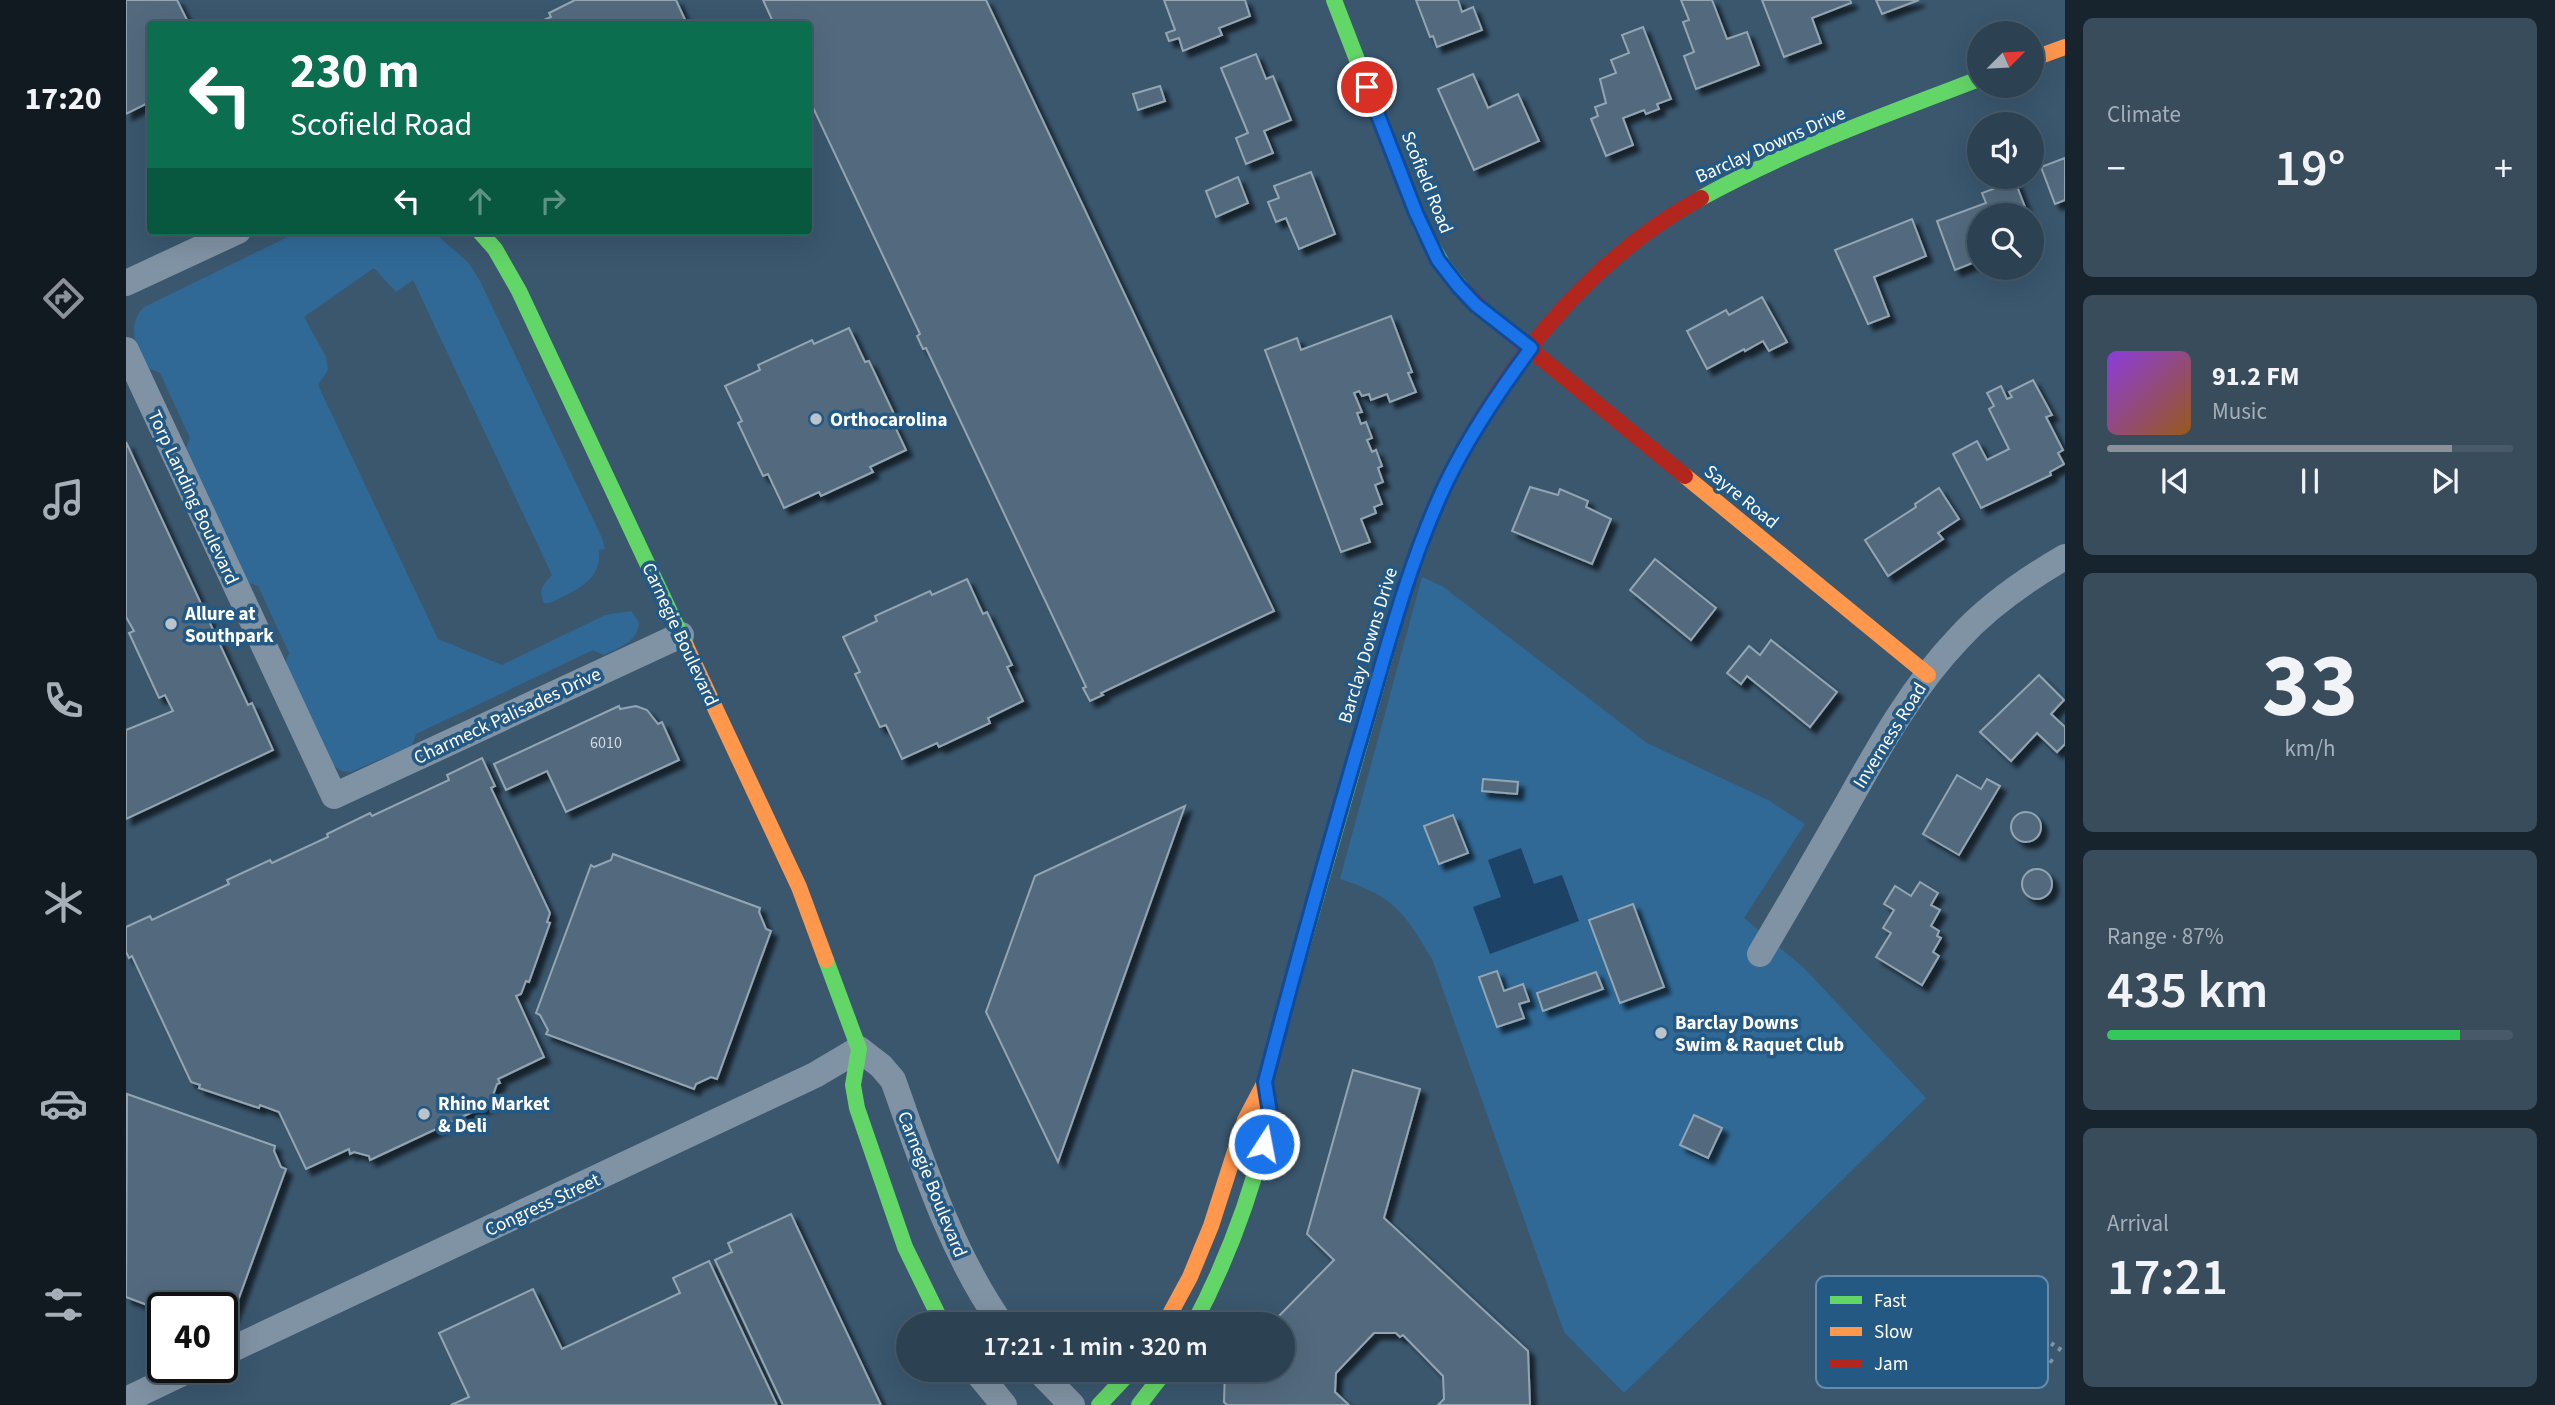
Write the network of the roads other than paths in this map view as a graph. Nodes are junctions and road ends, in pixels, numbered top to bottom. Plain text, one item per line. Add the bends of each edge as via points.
1 (1334, 0) edge
2 (2065, 47) edge
3 (2044, 55) edge
4 (1967, 84) edge
5 (230, 235) edge
6 (483, 235) edge
7 (126, 284) edge
8 (1531, 348) junction
9 (126, 350) edge
10 (2065, 557) edge
11 (681, 635) junction
12 (1928, 675) junction
13 (334, 796) joint
14 (1760, 954) dead end
15 (859, 1049) junction
16 (1265, 1082) junction
17 (1270, 1103) dead end
18 (1269, 1122) dead end
19 (936, 1312) edge
20 (994, 1312) edge
21 (1171, 1312) edge
22 (1200, 1312) edge
23 (238, 1346) edge
24 (985, 1382) edge
25 (1050, 1382) edge
26 (1121, 1382) edge
27 (1157, 1382) edge
28 (162, 1383) edge
29 (126, 1400) edge
30 (1004, 1405) edge
31 (1072, 1405) edge
32 (1099, 1405) edge
33 (1139, 1405) edge

1 - 8 street, Scofield Road via 1438,260 1476,305
2 - 3 street
4 - 8 street, Barclay Downs Drive via 1741,176 1701,197 1611,262
5 - 7 street
6 - 11 street, Carnegie Boulevard via 506,264
8 - 12 street, Sayre Road
8 - 16 street, Barclay Downs Drive via 1462,452 1412,567
9 - 13 street, Torp Landing Boulevard
10 - 12 street, Inverness Road via 2021,584 1961,635
11 - 13 street, Charmeck Palisades Drive
11 - 15 street, Carnegie Boulevard via 799,887
12 - 14 street, Inverness Road via 1891,728
15 - 19 street, Carnegie Boulevard via 853,1085 857,1108 909,1255
15 - 20 street, Carnegie Boulevard via 893,1080 960,1256
15 - 23 street, Congress Street via 815,1075
16 - 17 street, Barclay Downs Drive
16 - 21 street, Barclay Downs Drive via 1250,1106 1193,1271
18 - 22 street via 1239,1228
24 - 30 street
25 - 31 street
26 - 32 street
27 - 33 street
28 - 29 street

